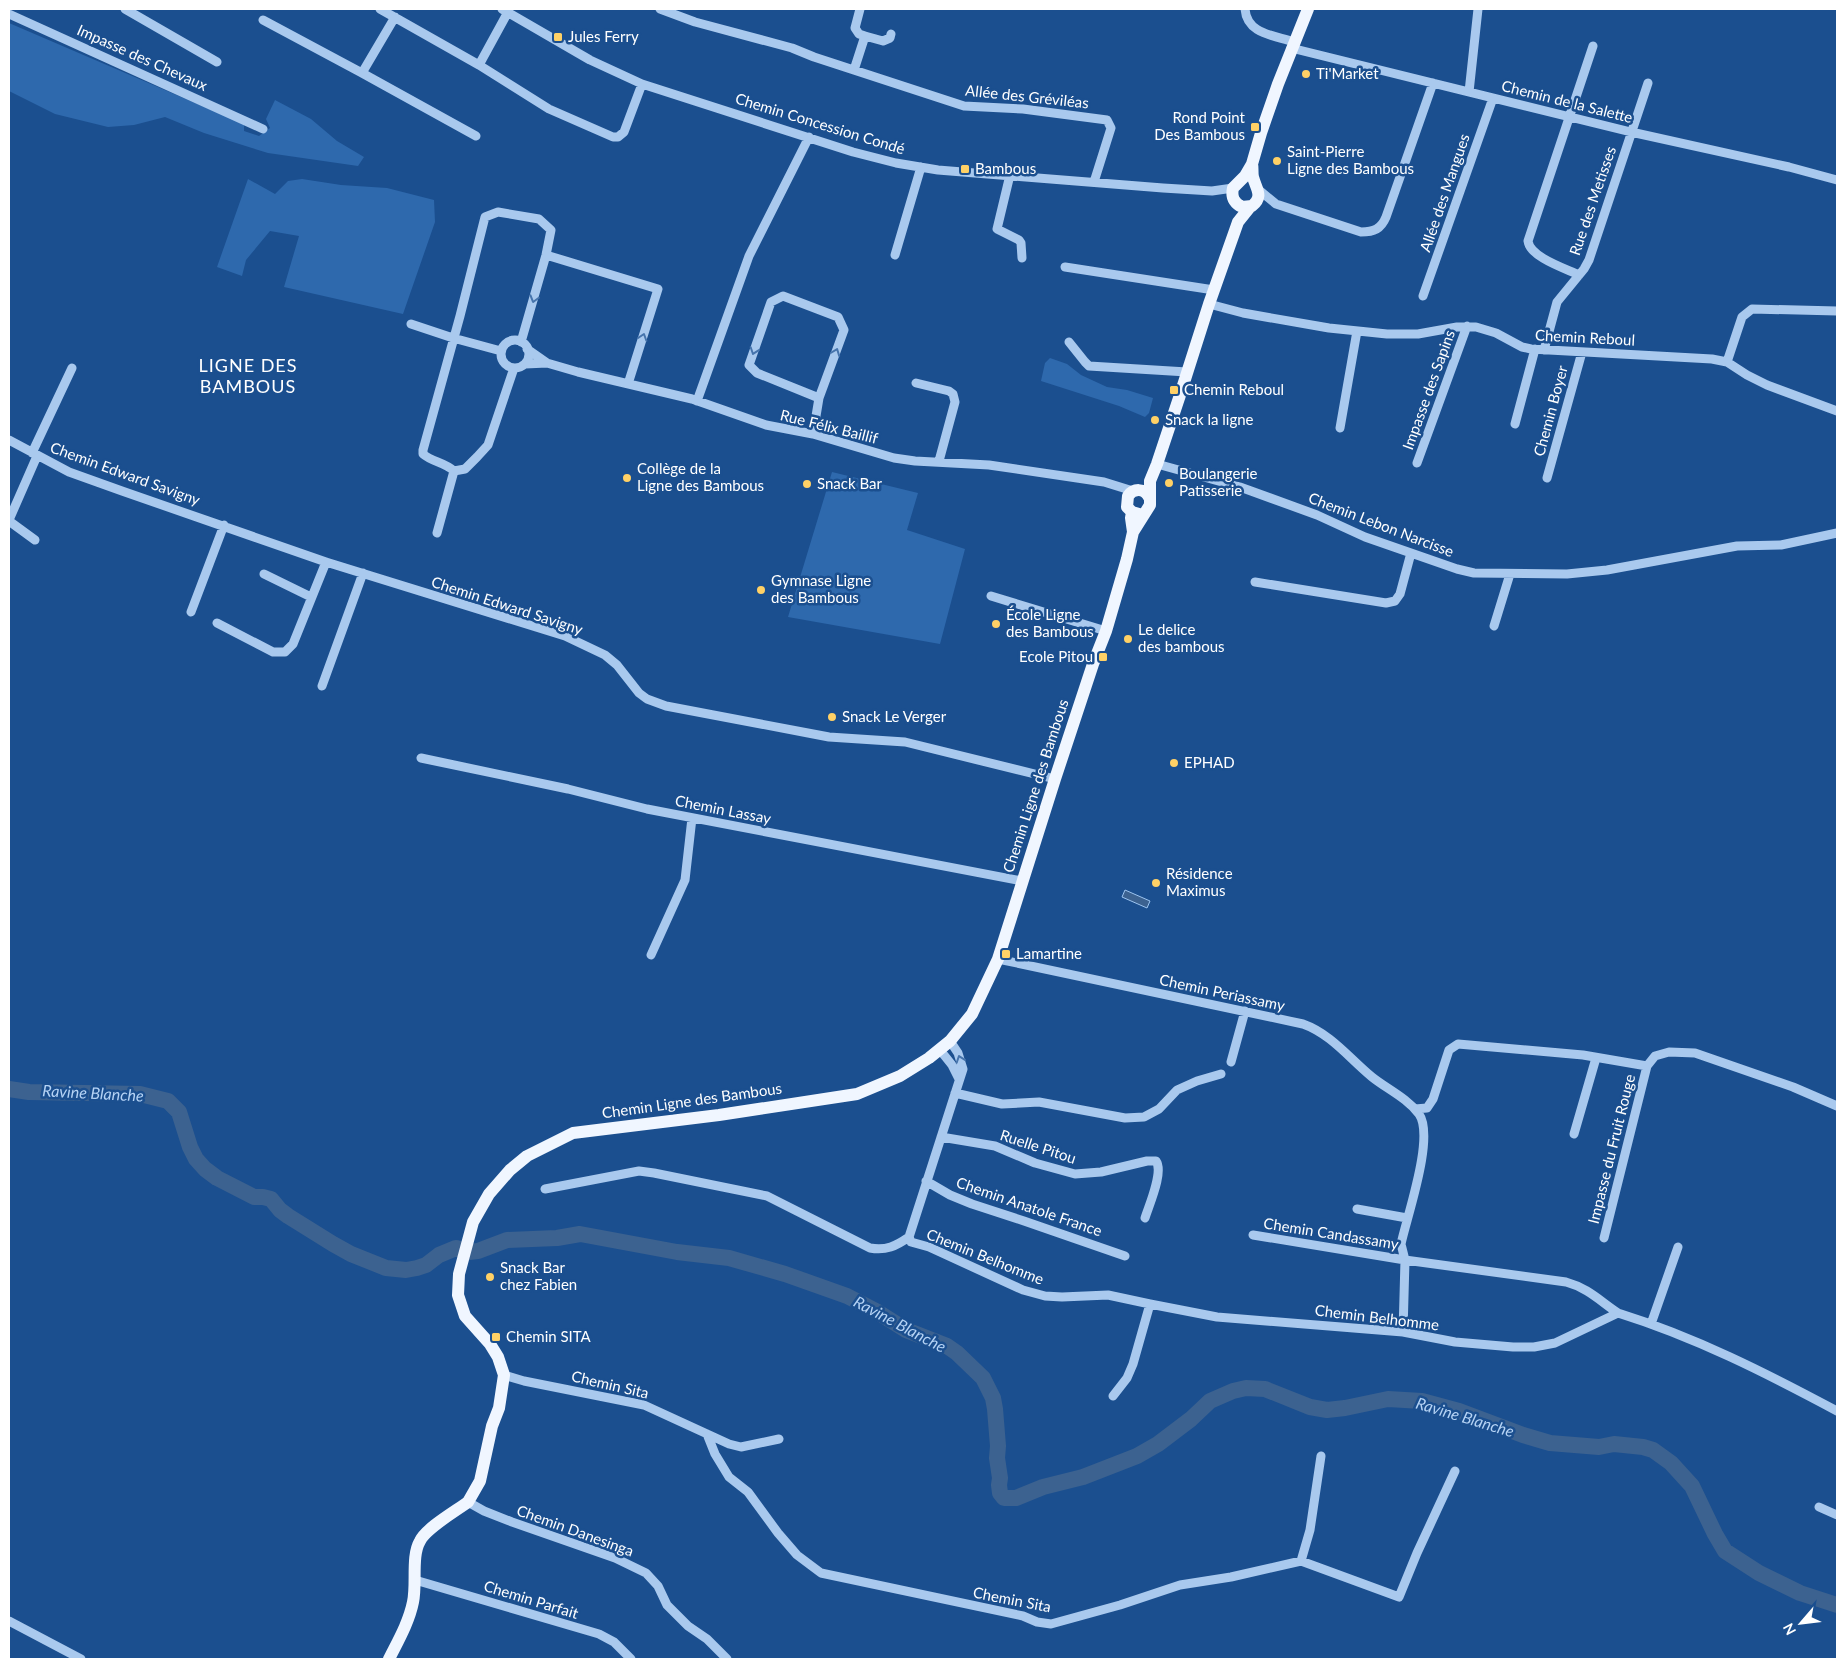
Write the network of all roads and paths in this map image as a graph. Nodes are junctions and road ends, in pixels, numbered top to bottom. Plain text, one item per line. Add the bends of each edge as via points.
1 (125, 9) edge
2 (380, 9) edge
3 (660, 9) edge
4 (860, 9) edge
5 (1245, 9) edge
6 (1308, 9) edge
7 (1478, 9) edge
8 (505, 11) edge
9 (9, 14) edge
10 (395, 17) junction
11 (263, 20) dead end
12 (891, 34) dead end
13 (864, 36) junction
14 (1292, 45) junction
15 (1593, 46) dead end
16 (216, 62) dead end
17 (479, 65) junction
18 (854, 70) junction
19 (362, 72) junction
20 (1433, 83) junction
21 (1648, 83) dead end
22 (642, 84) junction
23 (1469, 92) junction
24 (1492, 98) junction
25 (1570, 117) junction
26 (263, 129) dead end
27 (1631, 132) junction
28 (476, 136) dead end
29 (809, 138) junction
30 (1252, 164) junction
31 (921, 167) junction
32 (1010, 175) junction
33 (1837, 180) edge
34 (1094, 182) junction
35 (1257, 188) junction
36 (1235, 192) junction
37 (1276, 204) junction
38 (1252, 206) junction
39 (1238, 222) junction
40 (546, 255) junction
41 (895, 255) dead end
42 (1022, 258) dead end
43 (1065, 267) dead end
44 (1578, 275) junction
45 (1214, 290) junction
46 (1424, 296) dead end
47 (1208, 304) junction
48 (1837, 311) edge
49 (411, 324) dead end
50 (1467, 326) junction
51 (1357, 331) junction
52 (453, 338) junction
53 (521, 342) junction
54 (1069, 342) dead end
55 (528, 349) junction
56 (1540, 350) junction
57 (501, 351) junction
58 (1582, 352) junction
59 (1727, 362) junction
60 (548, 363) junction
61 (524, 364) junction
62 (72, 368) dead end
63 (514, 368) junction
64 (1187, 372) junction
65 (916, 383) dead end
66 (628, 384) junction
67 (819, 398) junction
68 (697, 401) junction
69 (1837, 411) edge
70 (1515, 424) dead end
71 (1340, 428) dead end
72 (813, 434) junction
73 (9, 440) edge
74 (34, 455) junction
75 (939, 461) junction
76 (1417, 463) dead end
77 (1157, 464) junction
78 (454, 471) junction
79 (1547, 478) dead end
80 (1150, 481) junction
81 (1110, 485) junction
82 (1135, 490) junction
83 (1149, 498) junction
84 (1129, 508) junction
85 (1146, 511) junction
86 (9, 520) edge
87 (224, 525) junction
88 (1133, 532) junction
89 (436, 533) dead end
90 (1837, 533) edge
91 (35, 540) dead end
92 (1410, 553) junction
93 (326, 562) junction
94 (362, 573) junction
95 (264, 574) dead end
96 (1510, 574) junction
97 (1255, 582) dead end
98 (991, 596) dead end
99 (311, 597) junction
100 (191, 612) dead end
101 (217, 623) dead end
102 (1494, 626) dead end
103 (1106, 631) junction
104 (322, 686) dead end
105 (421, 758) dead end
106 (1055, 779) junction
107 (692, 818) junction
108 (1022, 881) junction
109 (651, 955) dead end
110 (998, 959) junction
111 (1245, 1011) junction
112 (950, 1041) junction
113 (940, 1050) junction
114 (1596, 1058) junction
115 (1231, 1062) dead end
116 (1647, 1066) junction
117 (1222, 1074) dead end
118 (960, 1079) junction
119 (955, 1093) junction
120 (1837, 1106) edge
121 (1415, 1108) junction
122 (1574, 1134) dead end
123 (941, 1137) junction
124 (926, 1181) junction
125 (545, 1189) dead end
126 (1357, 1209) dead end
127 (1145, 1218) dead end
128 (1407, 1218) junction
129 (910, 1234) junction
130 (1253, 1235) dead end
131 (1604, 1238) dead end
132 (1678, 1247) dead end
133 (1125, 1256) dead end
134 (1405, 1260) junction
135 (1150, 1304) junction
136 (1618, 1313) junction
137 (1651, 1324) junction
138 (1402, 1332) junction
139 (504, 1375) junction
140 (1113, 1396) dead end
141 (1837, 1411) edge
142 (707, 1434) junction
143 (779, 1439) dead end
144 (1321, 1456) dead end
145 (1455, 1471) dead end
146 (468, 1502) junction
147 (1819, 1507) dead end
148 (1837, 1515) edge
149 (1301, 1561) junction
150 (415, 1580) junction
151 (9, 1621) edge
152 (81, 1659) edge
153 (389, 1659) edge
154 (631, 1659) edge
155 (727, 1659) edge

1 - 16 street
2 - 10 street
3 - 18 street, Allée des Gréviléas
4 - 13 street via 855,28
5 - 14 street, Chemin de la Salette via 1246,19 1254,28
6 - 14 main road
7 - 23 street
8 - 17 street
8 - 22 street, Chemin Concession Condé via 590,60
9 - 26 street, Impasse des Chevaux
10 - 17 street
10 - 19 street
11 - 19 street
12 - 13 street via 883,41
13 - 18 street
14 - 20 street, Chemin de la Salette
14 - 30 main road
15 - 25 street
17 - 22 street via 549,109 613,137 624,132
18 - 34 street, Allée des Gréviléas via 964,106 1023,109 1107,120 1111,128
19 - 28 street
20 - 23 street, Chemin de la Salette
20 - 37 street via 1386,217 1378,230 1361,232
21 - 27 street, Rue des Metisses
22 - 29 street, Chemin Concession Condé
23 - 24 street, Chemin de la Salette
24 - 25 street, Chemin de la Salette
24 - 46 street, Allée des Mangues
25 - 27 street, Chemin de la Salette
25 - 44 street via 1528,246 1535,254
27 - 33 street, Chemin de la Salette
27 - 44 street, Rue des Metisses via 1589,260
29 - 31 street, Chemin Concession Condé
29 - 68 street via 748,256
30 - 35 main road
30 - 36 main road
31 - 32 street, Chemin Concession Condé
31 - 41 street
32 - 34 street, Chemin Concession Condé
32 - 42 street via 997,229 1019,240
34 - 36 street, Chemin Concession Condé
35 - 36 main road via 1250,181
35 - 37 street
35 - 38 main road via 1259,198
36 - 38 main road via 1242,208
36 - 39 main road
37 - 38 street
38 - 39 main road
39 - 45 main road
40 - 52 street via 551,230 540,219 498,212 485,217
40 -> 53 street
66 -> 40 street via 658,290
43 - 45 street
44 - 56 street, Rue des Metisses via 1557,302
45 - 47 main road
47 - 51 street, Chemin Reboul
47 - 64 main road
48 - 59 street via 1752,309 1742,317
49 - 52 street
50 - 51 street, Chemin Reboul via 1418,334
50 - 56 street, Chemin Reboul via 1486,329 1522,347
50 - 76 street, Impasse des Sapins
51 - 71 street
52 - 57 street
52 - 78 street via 423,454 447,464
53 - 55 street
53 - 57 street via 509,341
54 - 64 street via 1089,366
55 - 60 street, Rue Félix Baillif
55 - 61 street
56 - 58 street, Chemin Reboul
56 - 70 street, Rue des Metisses
57 - 63 street via 504,363
58 - 59 street, Chemin Reboul
58 - 79 street, Chemin Boyer
59 - 69 street, Chemin Reboul via 1767,385
60 - 61 street, Rue Félix Baillif
60 - 66 street, Rue Félix Baillif
61 - 63 street
62 - 74 street
63 - 78 street via 488,445 464,469
64 - 77 main road
65 - 75 street via 952,394 954,402
66 - 68 street, Rue Félix Baillif
67 -> 67 street via 844,330 838,317 783,296 771,302 749,366 757,373
67 - 72 street
68 - 72 street, Rue Félix Baillif via 766,425
72 - 75 street, Rue Félix Baillif via 894,458
73 - 74 street, Chemin Edward Savigny
74 - 86 street
74 - 87 street, Chemin Edward Savigny via 69,472
75 - 81 street, Rue Félix Baillif via 989,465
77 - 80 main road
77 - 92 street, Chemin Lebon Narcisse via 1240,487
78 - 89 street
80 - 82 main road
80 - 83 main road
81 - 82 street, Rue Félix Baillif
81 - 84 street
82 - 83 main road via 1145,492
82 - 84 main road via 1128,496
83 - 85 main road via 1150,505
84 - 85 main road via 1139,514
84 - 88 main road, Chemin Ligne des Bambous
85 - 88 main road, Chemin Ligne des Bambous
86 - 91 street
87 - 93 street, Chemin Edward Savigny
87 - 100 street
88 - 103 main road, Chemin Ligne des Bambous
90 - 96 street, Chemin Lebon Narcisse via 1781,545 1737,546 1607,570
92 - 96 street, Chemin Lebon Narcisse via 1466,572
92 - 97 street via 1400,594 1386,603
93 - 94 street, Chemin Edward Savigny
93 - 99 street
94 - 104 street
94 - 106 street, Chemin Edward Savigny via 565,636 605,655 639,693 666,706 829,737 905,742
95 - 99 street
96 - 102 street
98 - 103 street
99 - 101 street via 293,644 285,652 272,652
103 - 106 main road, Chemin Ligne des Bambous
105 - 107 street, Chemin Lassay
106 - 108 main road, Chemin Ligne des Bambous
107 - 108 street, Chemin Lassay
107 - 109 street via 685,880
108 - 110 main road, Chemin Ligne des Bambous
110 - 111 street, Chemin Periassamy
110 - 112 main road, Chemin Ligne des Bambous via 972,1014
111 - 115 street
111 - 121 street, Chemin Periassamy via 1315,1028 1372,1077
112 - 113 main road, Chemin Ligne des Bambous
118 -> 112 street via 962,1062
113 - 118 street
113 - 139 main road, Chemin Ligne des Bambous via 900,1076 864,1092 719,1115 573,1133 527,1156 489,1194 473,1222 459,1274 460,1305 498,1356
114 - 116 street
114 - 121 street via 1458,1044 1448,1050 1433,1099 1427,1108
114 - 122 street
116 - 120 street via 1655,1056 1669,1052 1695,1053
116 - 131 street, Impasse du Fruit Rouge
117 - 119 street via 1177,1090 1159,1109 1144,1117 1125,1118 1039,1102 1002,1104
118 - 119 street
119 - 123 street
121 - 128 street via 1424,1122 1425,1141
123 - 124 street
123 - 127 street, Ruelle Pitou via 995,1146 1035,1164 1075,1174 1156,1161 1159,1173
124 - 129 street
124 - 133 street, Chemin Anatole France via 972,1204
125 - 129 street via 639,1171 767,1196 870,1248 895,1247
126 - 128 street
128 - 134 street via 1401,1244
129 - 135 street, Chemin Belhomme via 911,1242 1034,1294 1062,1297 1108,1295
130 - 134 street, Chemin Candassamy
132 - 137 street
134 - 136 street, Chemin Candassamy via 1566,1282 1591,1292
134 - 138 street
135 - 138 street, Chemin Belhomme via 1217,1316
135 - 140 street via 1133,1364
136 - 137 street
136 - 138 street, Chemin Belhomme via 1555,1343 1534,1347 1455,1342
137 - 141 street via 1697,1341
139 - 142 street, Chemin Sita via 635,1403
139 - 146 main road via 480,1481
142 - 143 street, Chemin Sita via 741,1447
142 - 149 street, Chemin Sita via 730,1477 748,1492 797,1555 821,1574 1023,1616 1037,1622 1051,1624 1180,1585
144 - 149 street via 1310,1530
145 - 149 street via 1399,1597
146 - 150 main road via 427,1532 419,1542
146 - 155 street, Chemin Danesinga via 646,1573 658,1586 667,1605
147 - 148 street
150 - 153 main road via 413,1602
150 - 154 street, Chemin Parfait via 599,1634 614,1642
151 - 152 street

